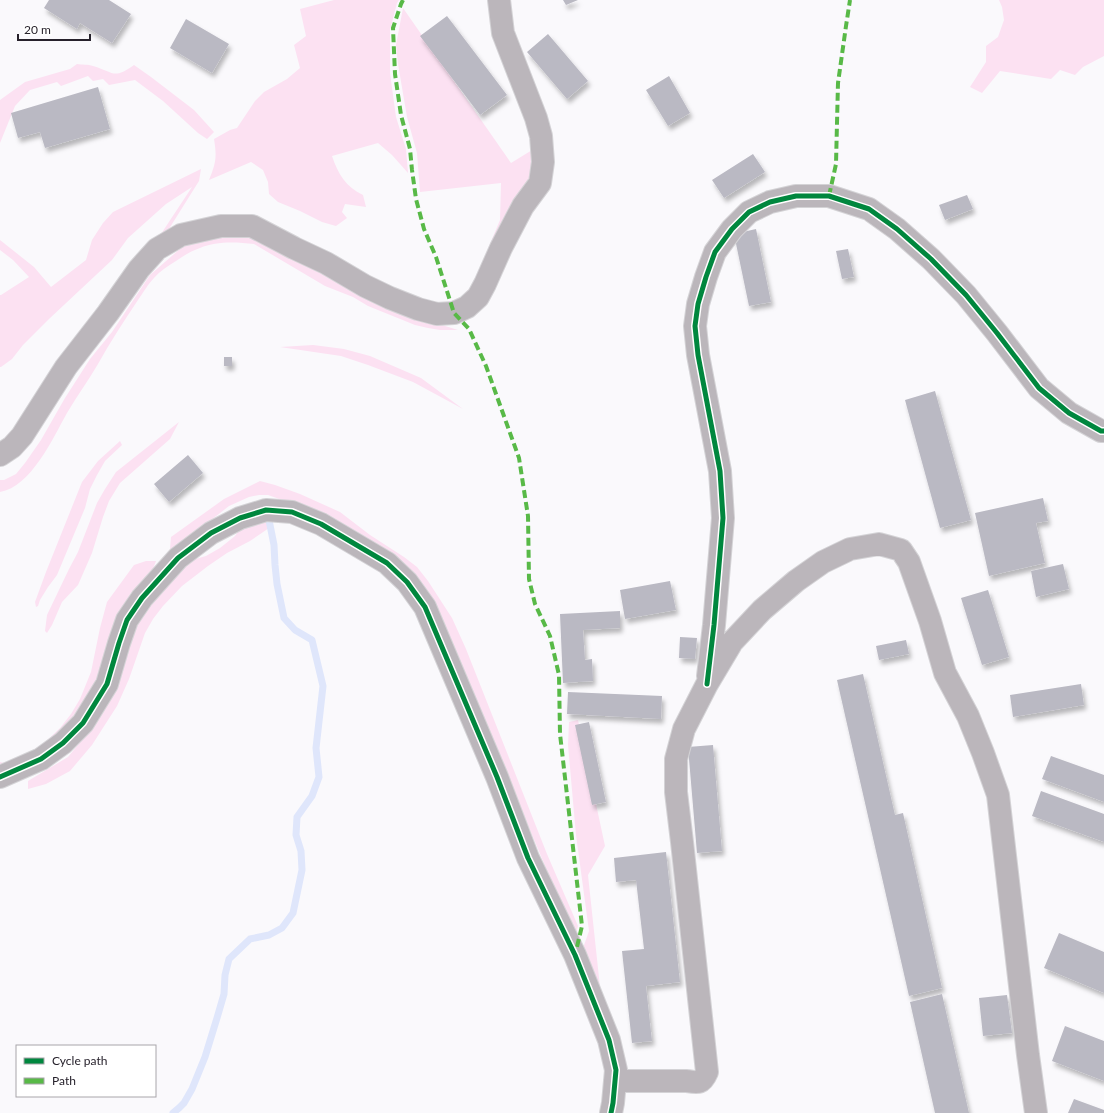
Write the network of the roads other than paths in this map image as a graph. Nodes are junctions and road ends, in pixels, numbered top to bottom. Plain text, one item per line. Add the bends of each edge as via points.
1 (499, 0) edge
2 (1104, 431) edge
3 (0, 455) edge
4 (707, 684) junction
5 (0, 776) edge
6 (615, 1081) junction
7 (611, 1113) edge
8 (1036, 1113) edge

1 - 3 street via 503,33 541,136 543,162 540,183 523,206 478,297 454,313 437,314 390,298 252,226 221,226 181,235 158,249 139,269 66,366 22,436
2 - 4 street via 1069,412 1039,388 966,295 931,259 897,229 869,209 829,196 796,196 770,202 749,212 715,252 698,304 695,326 720,471 723,518
4 - 6 street via 684,729 676,759 676,792 707,1072 704,1079 697,1082
4 - 8 street via 732,642 762,610 796,580 823,562 850,549 879,544 901,550 909,562 945,673 968,716 998,795
5 - 6 street via 41,760 83,723 107,684 127,620 142,598 178,558 212,533 240,518 266,510 292,512 321,524 387,563 407,582 425,607 528,858 575,955 609,1040 616,1070
6 - 7 street

